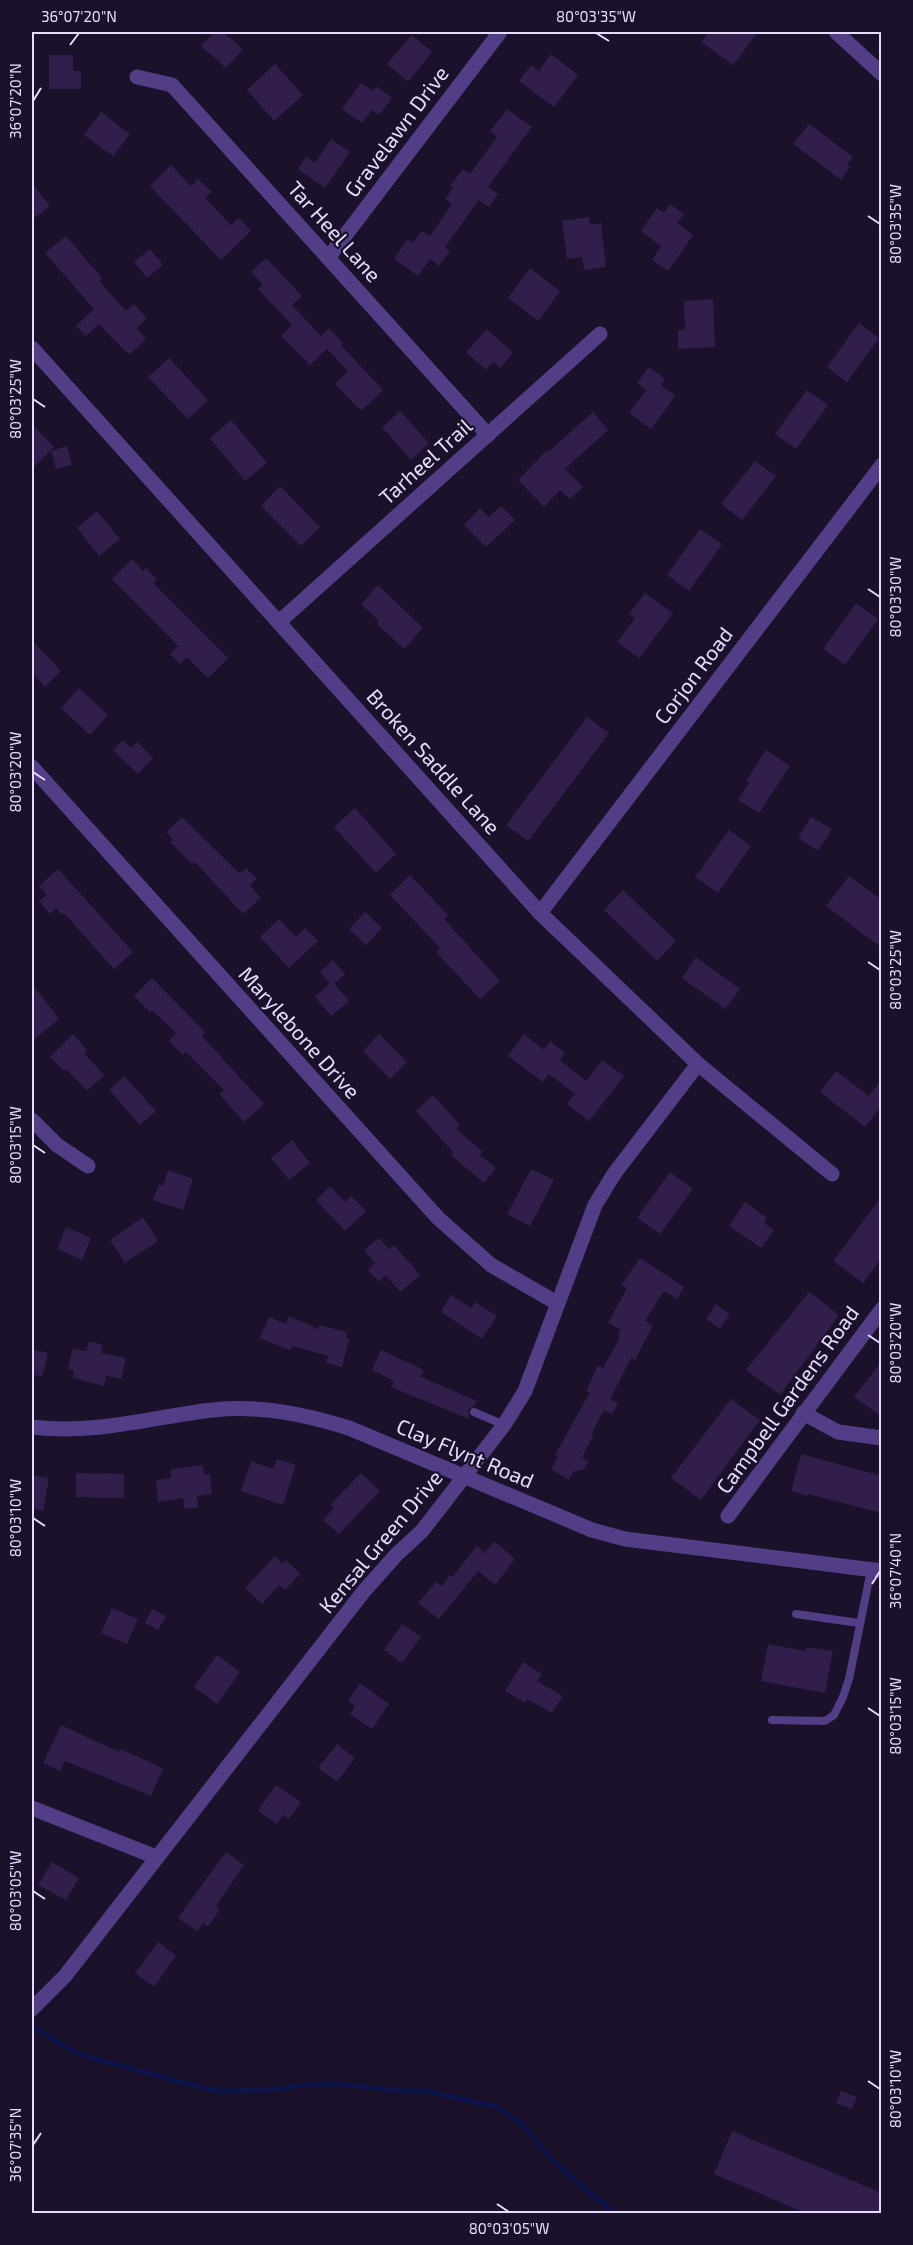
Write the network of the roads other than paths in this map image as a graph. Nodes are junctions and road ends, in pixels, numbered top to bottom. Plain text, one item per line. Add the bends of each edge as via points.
1 (500, 32) edge
2 (836, 32) edge
3 (882, 74) edge
4 (137, 77) dead end
5 (328, 258) junction
6 (600, 334) dead end
7 (32, 348) edge
8 (488, 435) junction
9 (882, 465) edge
10 (279, 622) junction
11 (32, 767) edge
12 (540, 913) junction
13 (698, 1064) junction
14 (32, 1120) edge
15 (88, 1166) dead end
16 (832, 1174) dead end
17 (557, 1303) junction
18 (882, 1309) edge
19 (474, 1412) dead end
20 (803, 1413) junction
21 (504, 1425) junction
22 (32, 1427) edge
23 (882, 1438) edge
24 (464, 1476) junction
25 (728, 1516) dead end
26 (877, 1570) edge
27 (796, 1614) dead end
28 (860, 1623) junction
29 (772, 1720) dead end
30 (32, 1808) edge
31 (156, 1857) junction
32 (32, 2009) edge

1 - 5 street, Gravelawn Drive
2 - 3 street
4 - 5 street, Tar Heel Lane via 172,85
5 - 8 street, Tar Heel Lane
6 - 8 street, Tarheel Trail
7 - 10 street, Broken Saddle Lane
8 - 10 street, Tarheel Trail
9 - 12 street, Corjon Road
10 - 12 street, Broken Saddle Lane
11 - 17 street, Marylebone Drive via 438,1218 491,1265
12 - 13 street, Broken Saddle Lane
13 - 16 street, Broken Saddle Lane
13 - 17 street, Kensal Green Drive via 595,1205
14 - 15 street via 57,1145
17 - 21 street, Kensal Green Drive via 525,1390
18 - 20 street, Campbell Gardens Road
19 - 21 lane
20 - 23 street via 838,1432
20 - 25 street, Campbell Gardens Road
21 - 24 street, Kensal Green Drive
22 - 24 street, Clay Flynt Road via 92,1428 253,1408 314,1417 349,1428
24 - 26 street, Clay Flynt Road via 592,1530 625,1539
24 - 31 street, Kensal Green Drive via 422,1531 364,1591
26 - 28 lane
27 - 28 lane
28 - 29 lane via 849,1679 834,1714 825,1721
30 - 31 street
31 - 32 street, Kensal Green Drive via 65,1976

